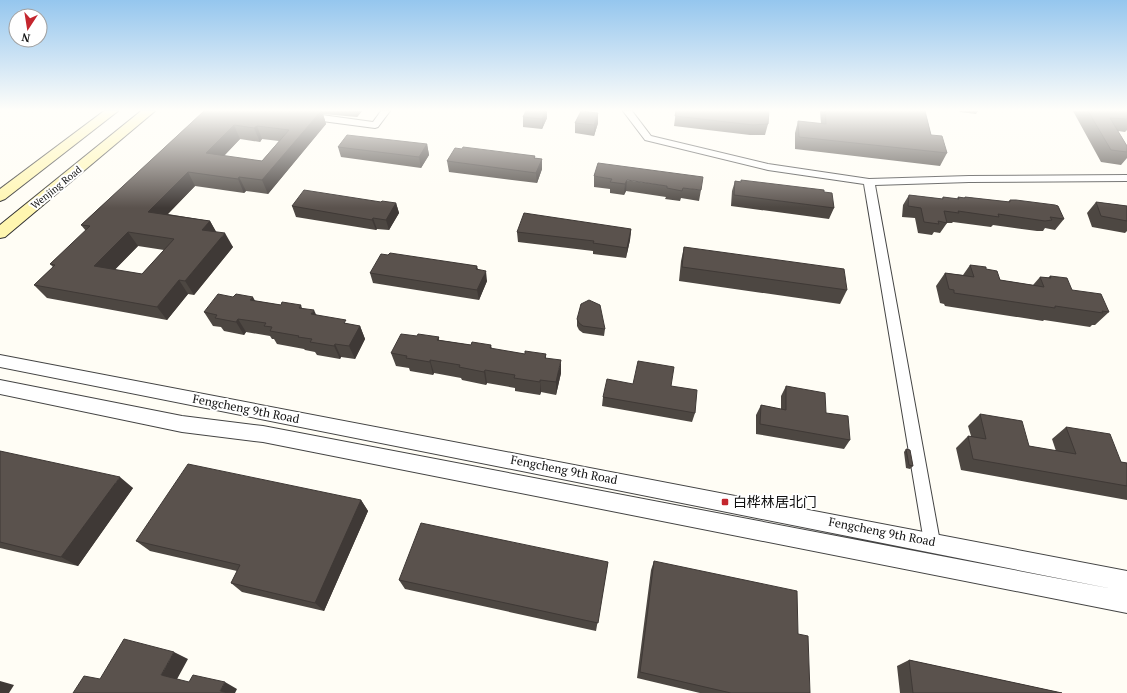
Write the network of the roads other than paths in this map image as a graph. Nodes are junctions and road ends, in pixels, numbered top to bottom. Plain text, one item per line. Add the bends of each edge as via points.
1 (69, 143) edge
2 (110, 143) edge
3 (670, 143) edge
4 (1127, 178) edge
5 (869, 182) junction
6 (0, 196) edge
7 (0, 234) edge
8 (0, 361) edge
9 (0, 387) edge
10 (932, 542) junction
11 (1127, 581) edge
12 (1127, 602) edge

1 - 6 main road
2 - 7 main road, Wenjing Road
3 - 5 street via 768,167
4 - 5 street
5 - 10 street
8 - 10 street, Fengcheng 9th Road
9 - 12 street, Fengcheng 9th Road via 182,424 263,434
10 - 11 street, Fengcheng 9th Road

